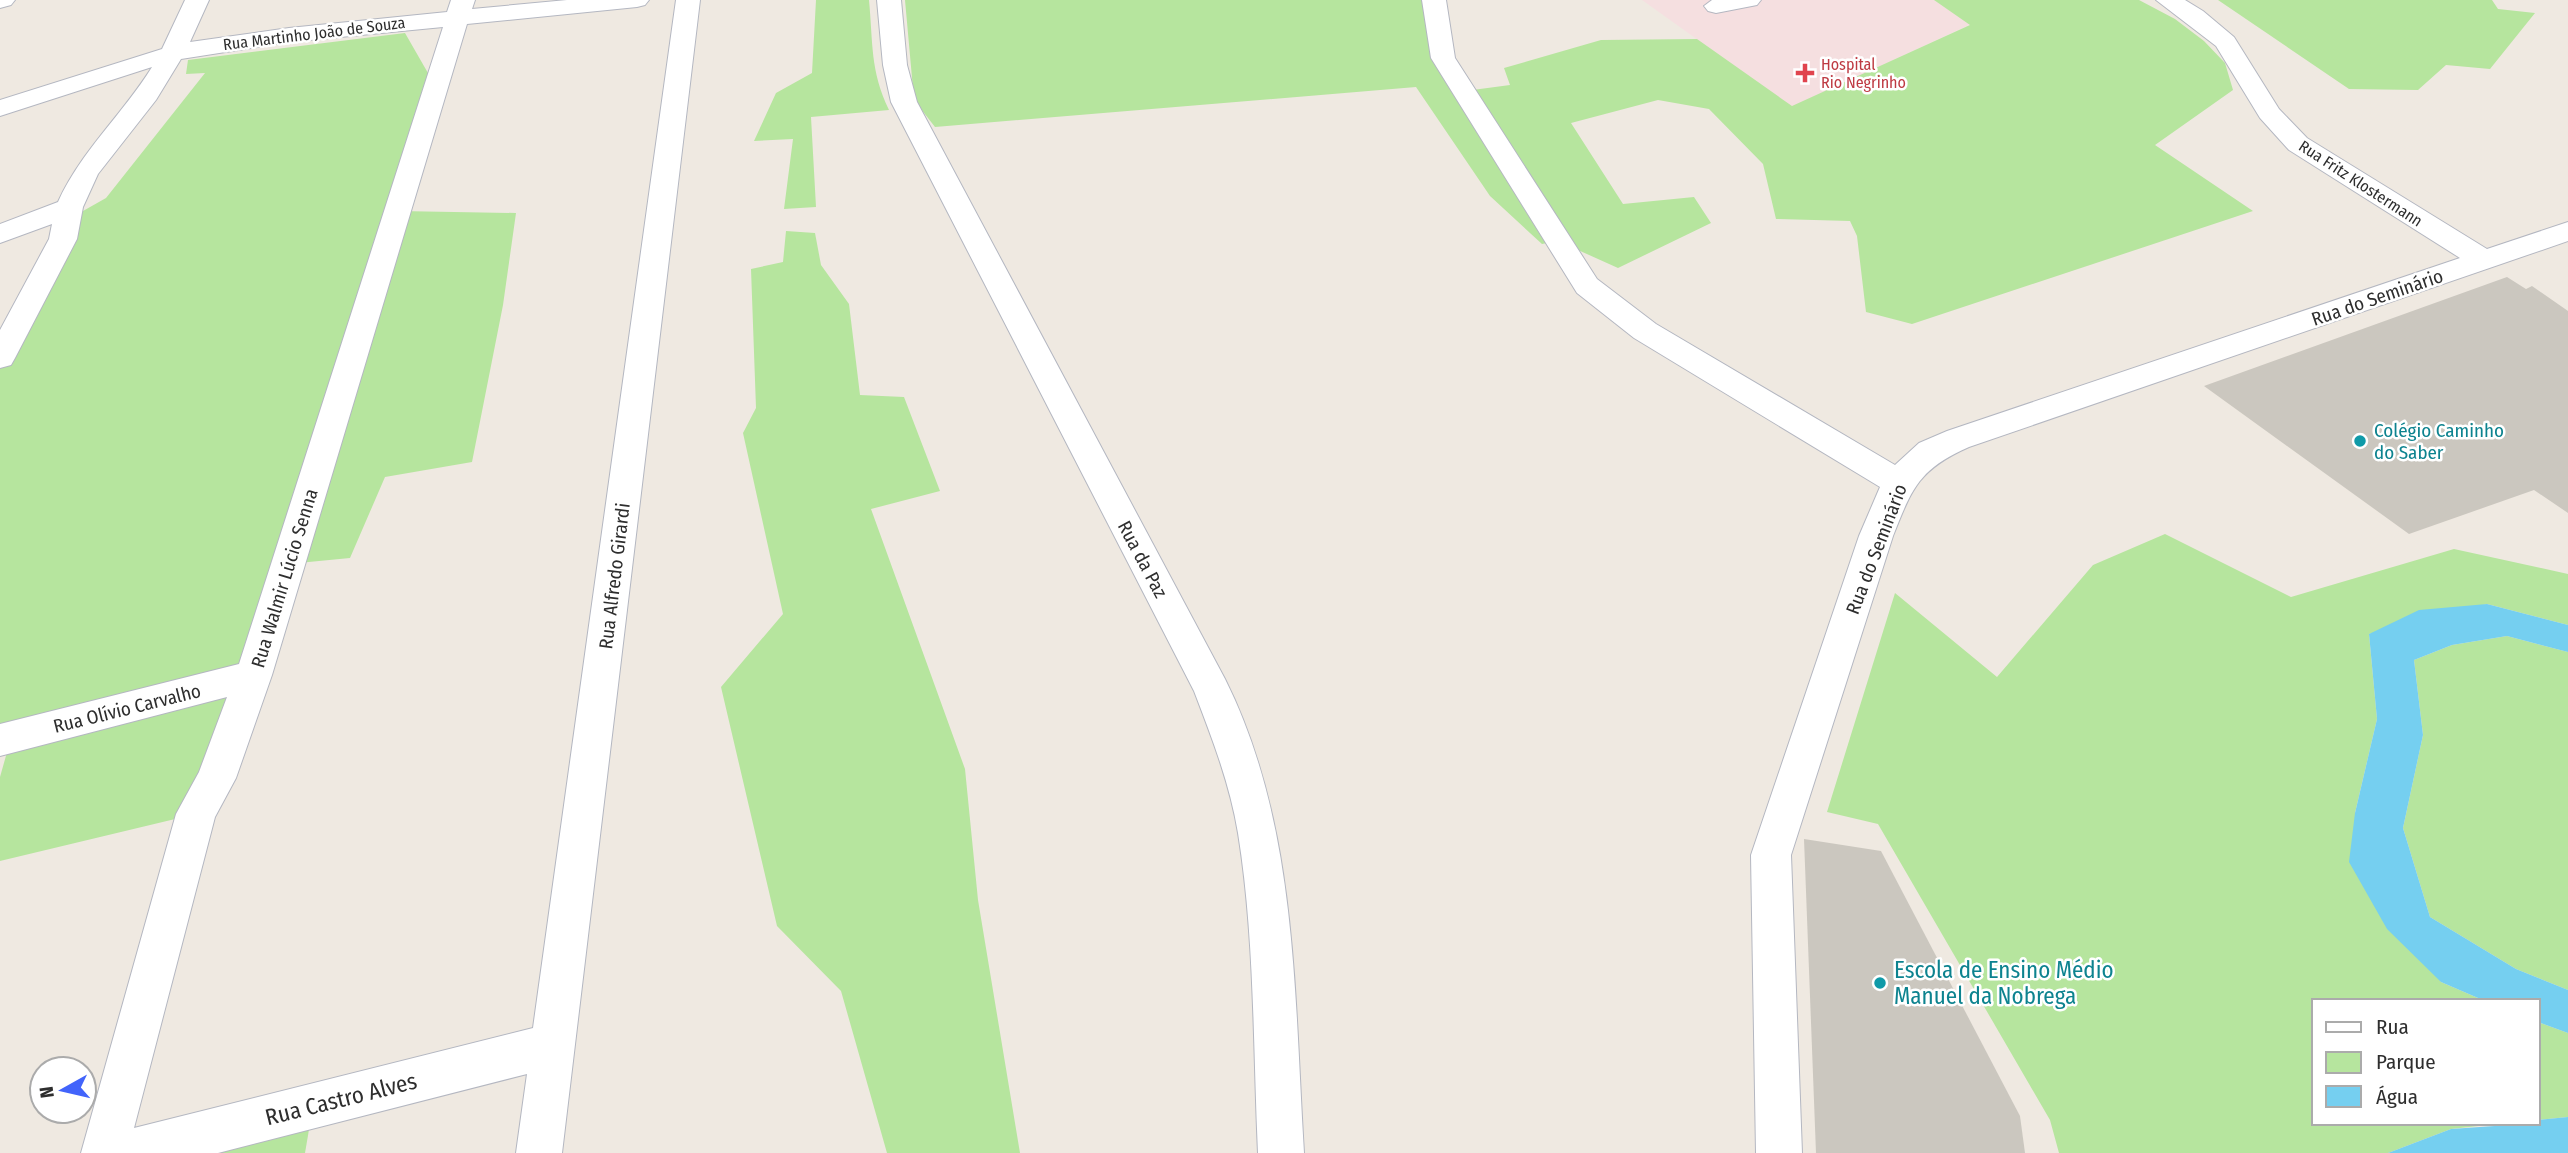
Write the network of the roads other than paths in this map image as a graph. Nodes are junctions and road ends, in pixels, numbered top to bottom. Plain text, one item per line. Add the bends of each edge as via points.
1 (197, 0) edge
2 (637, 0) edge
3 (688, 0) edge
4 (889, 0) edge
5 (1434, 0) edge
6 (1749, 0) edge
7 (2168, 0) edge
8 (1716, 6) dead end
9 (460, 8) edge
10 (173, 52) junction
11 (0, 108) edge
12 (69, 207) junction
13 (2568, 231) edge
14 (0, 234) edge
15 (2484, 260) junction
16 (0, 358) edge
17 (1898, 482) junction
18 (254, 675) junction
19 (0, 740) edge
20 (553, 1045) junction
21 (104, 1153) edge
22 (128, 1153) edge
23 (539, 1153) edge
24 (1280, 1153) edge
25 (1779, 1153) edge

1 - 10 street
2 - 9 street, Rua Martinho João de Souza
3 - 20 street, Rua Alfredo Girardi
4 - 24 street, Rua da Paz via 895,65 904,102 1212,690 1238,754 1258,834 1270,953
5 - 17 street via 1443,58 1587,286 1645,331
6 - 8 street
7 - 15 street, Rua Fritz Klostermann via 2225,42 2269,113 2298,144
9 - 10 street, Rua Martinho João de Souza
9 - 18 street, Rua Walmir Lúcio Senna
10 - 11 street, Rua Martinho João de Souza
10 - 12 street via 147,95 85,172
12 - 14 street
12 - 16 street via 63,239
13 - 15 street, Rua do Seminário
15 - 17 street, Rua do Seminário via 1958,439 1930,451
17 - 25 street, Rua do Seminário via 1771,855
18 - 19 street, Rua Olívio Carvalho
18 - 21 street, Rua Walmir Lúcio Senna via 216,778 196,814
20 - 22 street, Rua Castro Alves
20 - 23 street, Rua Alfredo Girardi

